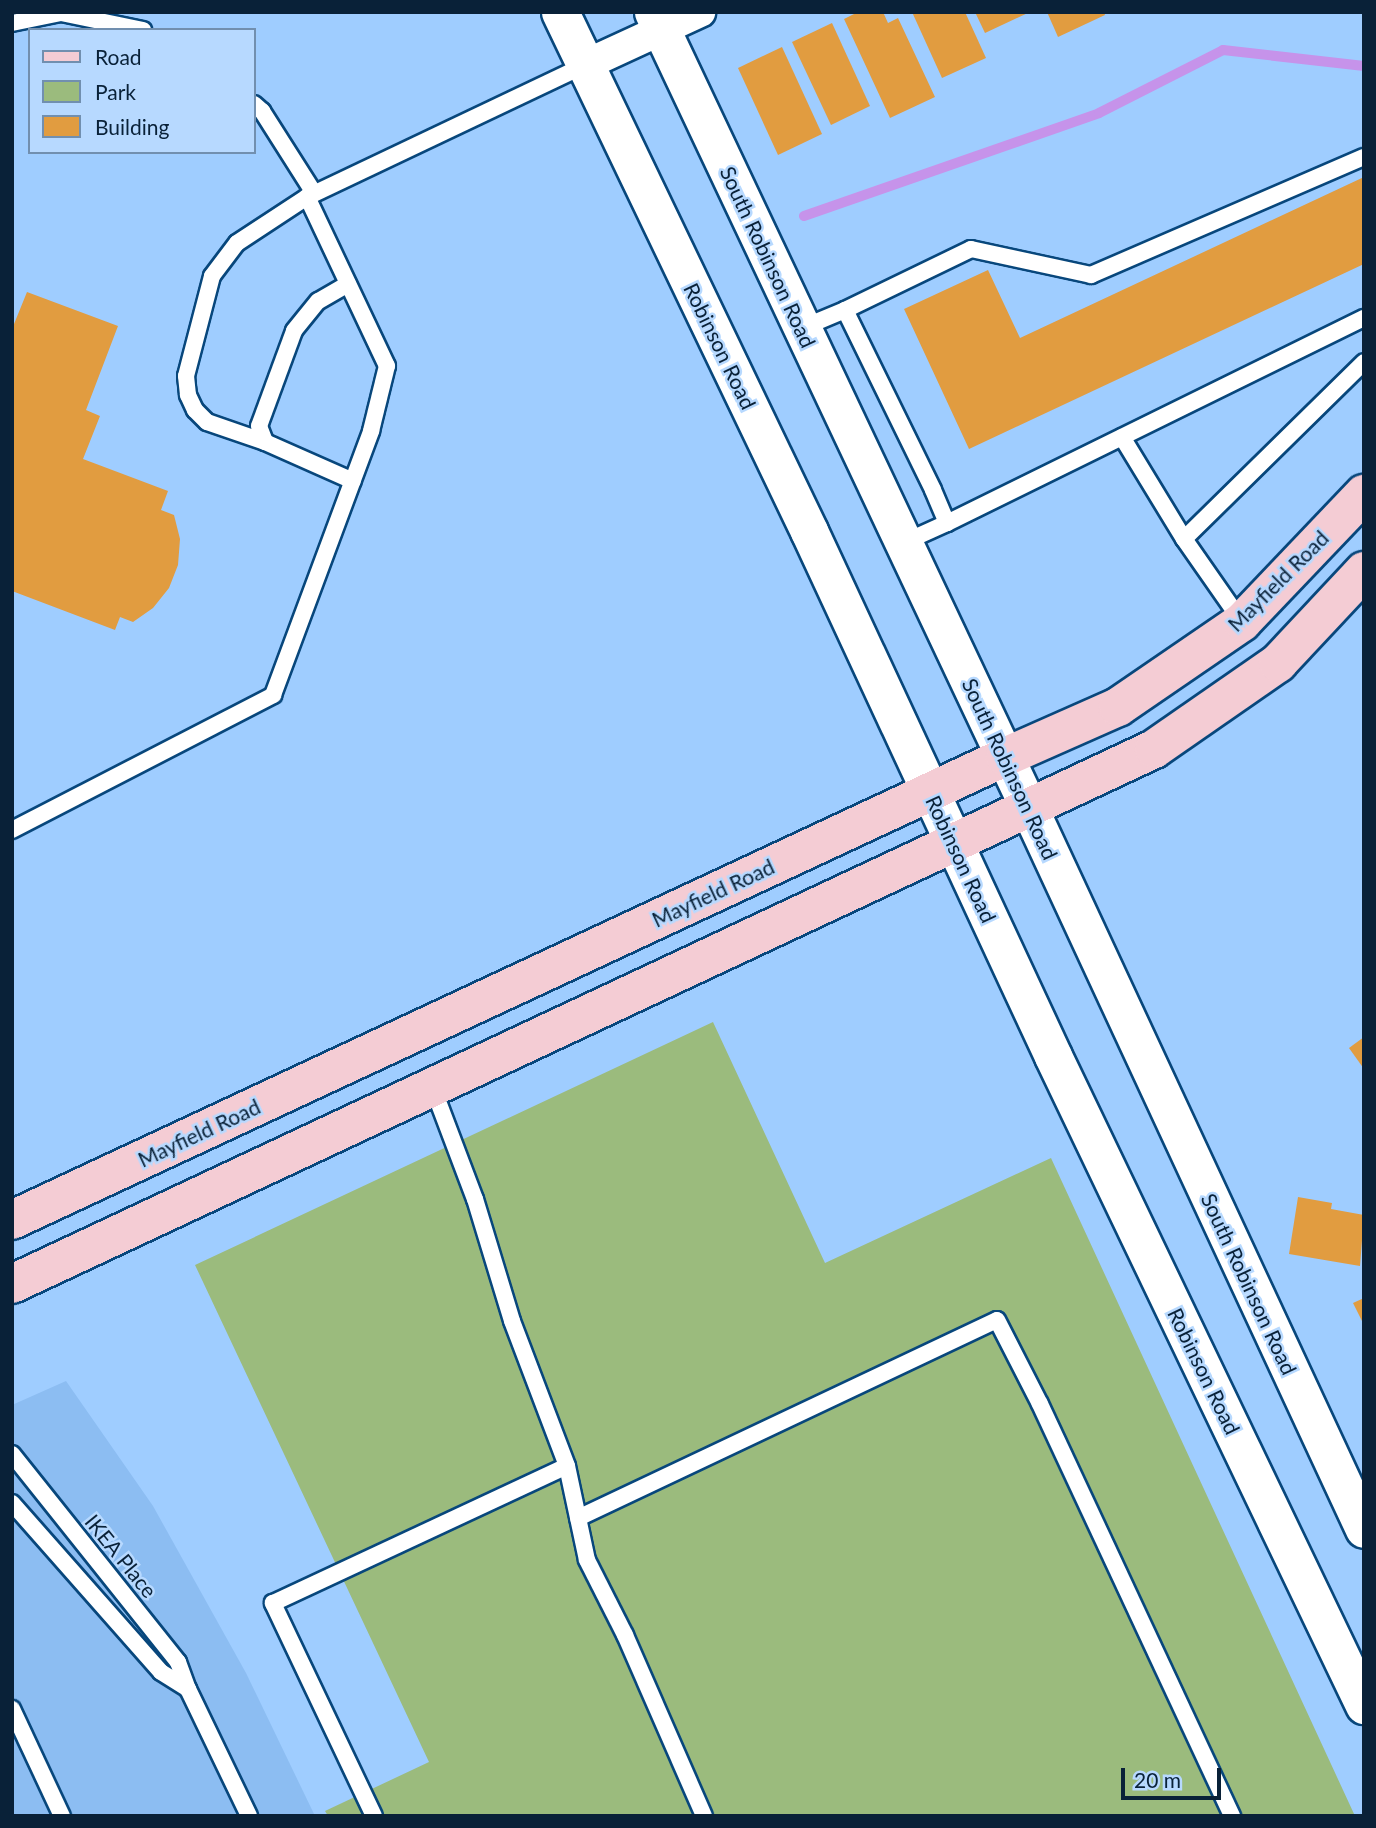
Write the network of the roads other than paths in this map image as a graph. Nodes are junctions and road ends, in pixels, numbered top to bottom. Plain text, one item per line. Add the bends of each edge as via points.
1 (560, 12) edge
2 (700, 12) edge
3 (657, 21) edge
4 (12, 23) edge
5 (134, 28) edge
6 (585, 65) junction
7 (256, 106) edge
8 (1364, 157) edge
9 (311, 195) junction
10 (348, 284) junction
11 (845, 310) junction
12 (1364, 318) edge
13 (802, 328) junction
14 (1364, 362) edge
15 (1122, 437) junction
16 (265, 442) junction
17 (353, 481) junction
18 (1364, 494) edge
19 (947, 523) junction
20 (1184, 540) junction
21 (903, 543) junction
22 (1364, 571) edge
23 (1242, 622) junction
24 (1005, 757) junction
25 (930, 792) junction
26 (1029, 808) junction
27 (12, 830) edge
28 (954, 845) junction
29 (433, 1088) junction
30 (12, 1220) edge
31 (12, 1284) edge
32 (12, 1454) edge
33 (567, 1466) junction
34 (12, 1503) edge
35 (578, 1518) junction
36 (1364, 1529) edge
37 (188, 1689) junction
38 (1364, 1705) edge
39 (12, 1709) edge
40 (62, 1816) edge
41 (248, 1816) edge
42 (374, 1816) edge
43 (704, 1816) edge
44 (1232, 1816) edge

1 - 6 street, Robinson Road
2 - 3 street
3 - 6 street
3 - 13 street, South Robinson Road
4 - 5 lane via 61,13
6 - 9 lane
6 - 25 street, Robinson Road
7 - 9 lane
8 - 11 lane via 1091,275 971,249
9 - 10 lane
9 - 16 lane via 237,243 212,276 186,376 188,395 207,422
10 - 16 lane via 317,302 294,331 260,426
10 - 17 lane via 387,366
11 - 13 lane
11 - 19 lane
12 - 15 lane
13 - 21 street, South Robinson Road
14 - 20 lane
15 - 19 lane
15 - 20 lane
16 - 17 lane
17 - 27 lane via 273,695
18 - 23 main road, Mayfield Road
19 - 21 lane
20 - 23 lane
21 - 24 street, South Robinson Road
22 - 26 main road via 1278,663 1154,749
23 - 24 main road, Mayfield Road via 1118,708
24 - 25 main road, Mayfield Road
24 - 26 street, South Robinson Road
25 - 28 street, Robinson Road
25 - 30 main road, Mayfield Road
26 - 28 main road
26 - 36 street, South Robinson Road
28 - 29 main road
28 - 38 street, Robinson Road
29 - 31 main road
29 - 33 lane
32 - 37 lane, IKEA Place via 178,1662
33 - 35 lane
33 - 42 lane via 273,1603
34 - 37 lane via 161,1672
35 - 43 lane via 587,1560
35 - 44 lane via 997,1320
37 - 41 lane, IKEA Place
39 - 40 lane

